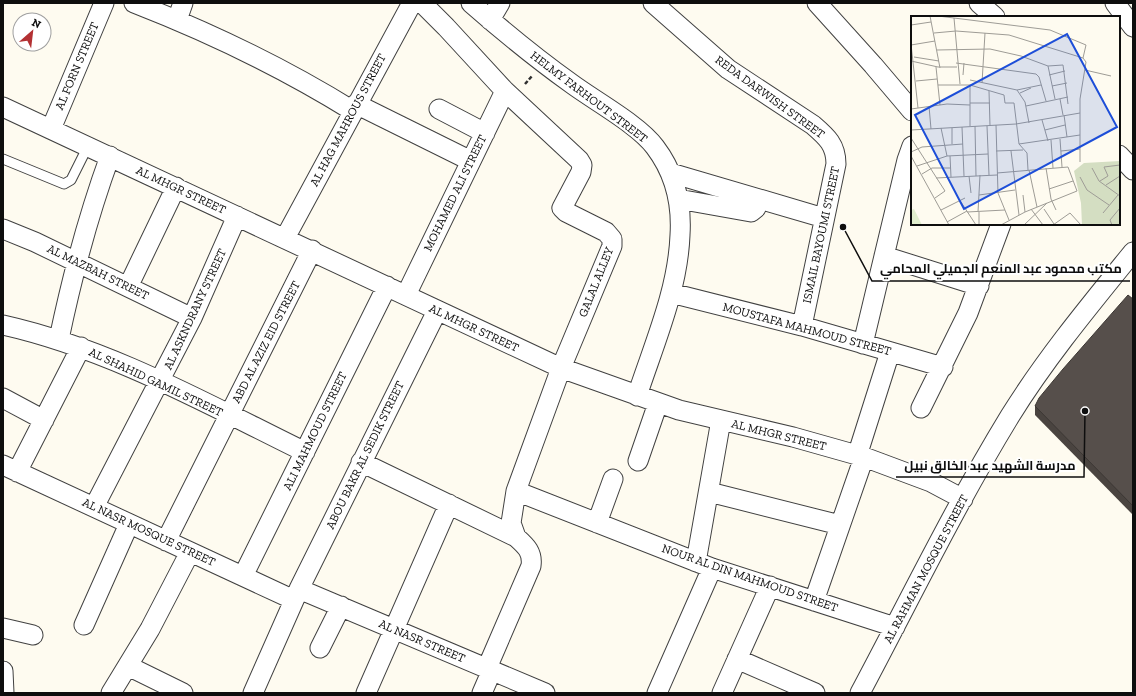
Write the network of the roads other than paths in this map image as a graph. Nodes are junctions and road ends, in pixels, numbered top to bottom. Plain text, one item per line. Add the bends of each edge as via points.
1 (104, 3) edge
2 (134, 3) edge
3 (412, 3) edge
4 (422, 3) edge
5 (471, 3) edge
6 (500, 3) edge
7 (653, 3) edge
8 (816, 3) edge
9 (979, 3) edge
10 (1115, 3) edge
11 (180, 11) edge
12 (994, 16) edge
13 (490, 20) junction
14 (1133, 26) edge
15 (505, 91) junction
16 (3, 107) edge
17 (355, 107) junction
18 (439, 109) dead end
19 (911, 110) edge
20 (51, 129) junction
21 (485, 133) junction
22 (833, 144) joint
23 (88, 146) junction
24 (911, 149) edge
25 (110, 156) junction
26 (1120, 156) edge
27 (3, 159) edge
28 (471, 161) junction
29 (1133, 170) edge
30 (671, 173) junction
31 (907, 186) edge
32 (176, 187) junction
33 (678, 199) junction
34 (759, 199) junction
35 (237, 216) junction
36 (824, 218) junction
37 (1002, 225) edge
38 (3, 229) edge
39 (285, 238) junction
40 (312, 250) junction
41 (884, 256) junction
42 (76, 262) junction
43 (1130, 262) edge
44 (387, 286) junction
45 (979, 286) junction
46 (128, 287) junction
47 (671, 293) junction
48 (406, 295) junction
49 (437, 311) junction
50 (192, 318) junction
51 (3, 325) edge
52 (802, 326) junction
53 (59, 339) junction
54 (863, 344) junction
55 (81, 347) junction
56 (890, 352) junction
57 (943, 367) junction
58 (561, 368) junction
59 (161, 382) junction
60 (637, 396) junction
61 (3, 398) edge
62 (658, 403) junction
63 (921, 408) dead end
64 (229, 415) junction
65 (44, 420) junction
66 (721, 420) junction
67 (305, 452) junction
68 (861, 457) junction
69 (638, 461) dead end
70 (361, 462) junction
71 (10, 468) edge
72 (613, 480) dead end
73 (516, 491) junction
74 (709, 492) junction
75 (963, 499) junction
76 (449, 504) junction
77 (94, 507) junction
78 (596, 523) junction
79 (129, 524) junction
80 (840, 525) junction
81 (516, 537) junction
82 (166, 541) junction
83 (190, 552) junction
84 (704, 565) junction
85 (243, 576) junction
86 (770, 586) junction
87 (297, 594) junction
88 (814, 601) junction
89 (341, 606) junction
90 (84, 625) dead end
91 (895, 627) junction
92 (3, 628) edge
93 (394, 629) junction
94 (34, 635) dead end
95 (320, 648) dead end
96 (737, 659) junction
97 (128, 666) junction
98 (489, 669) junction
99 (3, 671) edge
100 (792, 688) edge
101 (4, 693) edge
102 (111, 693) edge
103 (183, 693) edge
104 (253, 693) edge
105 (366, 693) edge
106 (482, 693) edge
107 (546, 693) edge
108 (657, 693) edge
109 (722, 693) edge
110 (815, 693) edge
111 (860, 693) edge

1 - 20 street, AL FORN STREET
2 - 11 street
3 - 17 street, AL HAG MAHROUS STREET
4 - 15 street
5 - 13 street, HELMY FARHOUT STREET
6 - 13 street
7 - 22 street, REDA DARWISH STREET via 728,69 813,126
8 - 19 street
9 - 12 street
10 - 14 street
11 - 17 street
13 - 30 street, HELMY FARHOUT STREET via 543,63 630,124 654,145
15 - 21 street, MOHAMED ALI STREET
15 - 58 street, GALAL ALLEY via 581,163 581,172 562,205 564,210 606,232 612,239 612,246
16 - 20 street, AL MHGR STREET
17 - 28 street
17 - 39 street, AL HAG MAHROUS STREET
18 - 21 street
20 - 23 street, AL MHGR STREET
21 - 28 street, MOHAMED ALI STREET
22 - 36 street, ISMAIL BAYOUMI STREET via 836,164
23 - 25 street, AL MHGR STREET
23 - 27 lane via 71,180 64,184
24 - 31 street via 907,160
25 - 32 street, AL MHGR STREET
25 - 42 street
26 - 29 street
28 - 48 street, MOHAMED ALI STREET
30 - 33 street, HELMY FARHOUT STREET
30 - 34 street
31 - 41 street
32 - 35 street, AL MHGR STREET
32 - 46 street
33 - 34 street via 751,212 756,208
33 - 47 street, HELMY FARHOUT STREET via 680,234
34 - 36 street
35 - 39 street, AL MHGR STREET
35 - 50 street, AL ASKNDRANY STREET
36 - 52 street, ISMAIL BAYOUMI STREET
37 - 45 street
38 - 42 street, AL MAZBAH STREET
39 - 40 street, AL MHGR STREET
40 - 44 street, AL MHGR STREET
40 - 64 street, ABD AL AZIZ EID STREET
41 - 45 street
41 - 54 street
42 - 46 street, AL MAZBAH STREET
42 - 53 street
43 - 75 street, AL RAHMAN MOSQUE STREET via 1059,344 1010,416
44 - 48 street, AL MHGR STREET
44 - 67 street, ALI MAHMOUD STREET
45 - 57 street
46 - 50 street, AL MAZBAH STREET
47 - 52 street, MOUSTAFA MAHMOUD STREET
47 - 60 street, HELMY FARHOUT STREET
48 - 49 street, AL MHGR STREET
49 - 58 street, AL MHGR STREET
49 - 70 street, ABOU BAKR AL SEDIK STREET
50 - 59 street, AL ASKNDRANY STREET
51 - 53 street, AL SHAHID GAMIL STREET
52 - 54 street, MOUSTAFA MAHMOUD STREET
53 - 55 street, AL SHAHID GAMIL STREET
54 - 56 street, MOUSTAFA MAHMOUD STREET
55 - 59 street, AL SHAHID GAMIL STREET
55 - 65 street
56 - 57 street, MOUSTAFA MAHMOUD STREET
56 - 68 street
57 - 63 street
58 - 60 street, AL MHGR STREET
58 - 73 street
59 - 64 street, AL SHAHID GAMIL STREET
59 - 77 street, AL ASKNDRANY STREET
60 - 62 street, AL MHGR STREET
61 - 65 street
62 - 66 street, AL MHGR STREET
62 - 69 street
64 - 67 street, AL SHAHID GAMIL STREET
64 - 82 street, ABD AL AZIZ EID STREET
65 - 71 street
66 - 68 street, AL MHGR STREET via 793,436
66 - 74 street
67 - 85 street, ALI MAHMOUD STREET
68 - 75 street, AL MHGR STREET via 931,482
68 - 80 street
70 - 76 street
70 - 87 street, ABOU BAKR AL SEDIK STREET
71 - 77 street, AL NASR MOSQUE STREET
72 - 78 street
73 - 78 street, NOUR AL DIN MAHMOUD STREET
73 - 81 street via 511,523
74 - 80 street
74 - 84 street
75 - 91 street, AL RAHMAN MOSQUE STREET
76 - 81 street
76 - 93 street
77 - 79 street, AL NASR MOSQUE STREET
78 - 84 street, NOUR AL DIN MAHMOUD STREET
79 - 82 street, AL NASR MOSQUE STREET
79 - 90 street
80 - 88 street
81 - 98 street via 530,553 531,566
82 - 83 street, AL NASR MOSQUE STREET
83 - 85 street, AL NASR MOSQUE STREET
83 - 97 street
84 - 86 street, NOUR AL DIN MAHMOUD STREET
84 - 108 street
85 - 87 street, AL NASR MOSQUE STREET
86 - 88 street, NOUR AL DIN MAHMOUD STREET
86 - 96 street
87 - 89 street, AL NASR STREET
87 - 104 street, ABOU BAKR AL SEDIK STREET
88 - 91 street, NOUR AL DIN MAHMOUD STREET
89 - 93 street, AL NASR STREET
89 - 95 street
91 - 111 street, AL RAHMAN MOSQUE STREET
92 - 94 street
93 - 98 street, AL NASR STREET
93 - 105 street
96 - 100 street
96 - 109 street
97 - 102 street
97 - 103 street
98 - 106 street
98 - 107 street, AL NASR STREET
99 - 101 street
100 - 110 street

